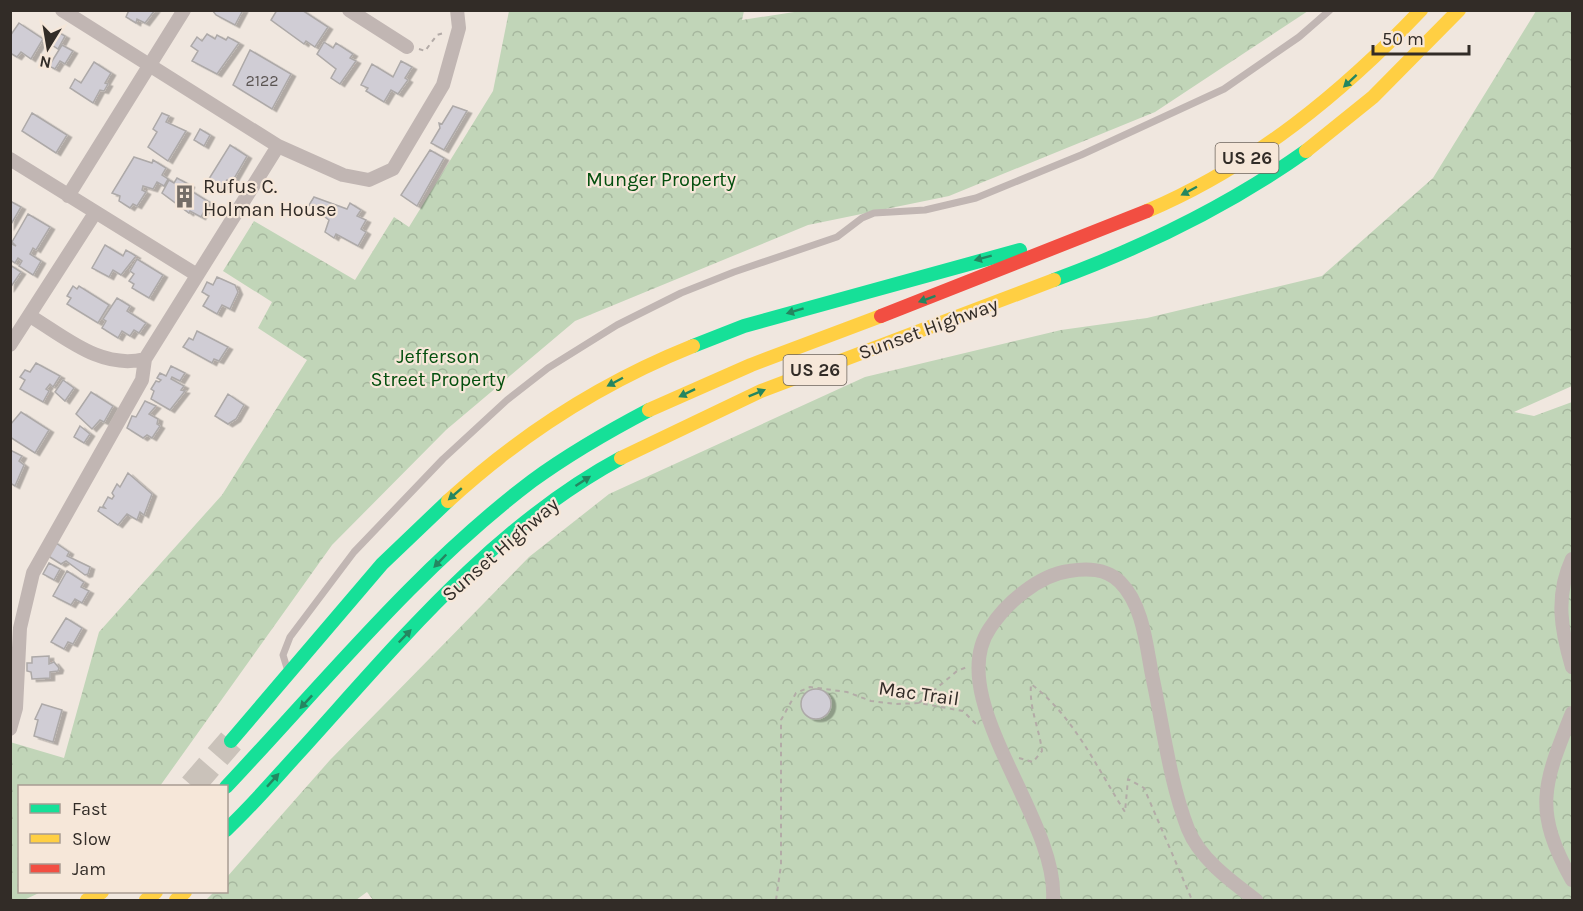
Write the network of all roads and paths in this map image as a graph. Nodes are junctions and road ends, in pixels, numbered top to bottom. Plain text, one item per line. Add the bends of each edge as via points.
1 (62, 10) edge
2 (184, 10) edge
3 (349, 10) edge
4 (457, 10) edge
5 (1330, 10) edge
6 (1421, 10) edge
7 (1459, 10) edge
8 (459, 28) junction
9 (407, 46) joint
10 (151, 66) junction
11 (278, 146) junction
12 (10, 159) edge
13 (68, 196) junction
14 (95, 213) junction
15 (1040, 255) junction
16 (197, 275) junction
17 (30, 316) junction
18 (10, 345) edge
19 (145, 359) junction
20 (1572, 559) edge
21 (976, 663) junction
22 (1572, 668) edge
23 (289, 673) junction
24 (919, 703) junction
25 (1572, 713) edge
26 (10, 729) edge
27 (981, 730) dead end
28 (231, 741) tunnel mouth
29 (1005, 754) junction
30 (228, 785) edge
31 (230, 827) edge
32 (1572, 880) edge
33 (776, 900) edge
34 (1053, 900) edge
35 (1192, 900) edge
36 (1256, 900) edge

1 - 10 street
2 - 10 street
3 - 9 street
4 - 8 street
5 - 23 lane via 1299,37 1224,89 1080,155 976,198 925,210 873,213 837,237 735,272 641,311 548,368 443,459 354,552 290,637 283,655
6 -> 15 highway, Sunset Highway / US 26 via 1341,88 1260,149 1174,199
31 -> 7 highway, Sunset Highway / US 26 via 471,570 570,490 682,425 736,401 1079,272 1207,214 1287,165 1341,125 1399,74
8 - 9 path via 437,35 425,51
8 - 11 street via 443,85 400,160 387,174 357,179
10 - 11 street
10 - 13 street
11 - 16 street
12 - 13 street
13 - 14 street
14 - 16 street
14 - 17 street
15 -> 23 highway via 1021,250 990,256 744,326 668,356 593,393 515,445 450,498 382,564
15 -> 30 highway, Sunset Highway / US 26 via 755,363 656,408 583,447 448,553
16 - 19 street
17 - 18 street
17 - 19 street via 105,360 124,363
19 - 26 street via 142,380 33,573 20,628 16,708
20 - 22 street via 1560,610
21 - 24 path via 957,671
21 - 29 street via 981,696
21 - 36 street via 991,626 1023,593 1046,579 1065,571 1090,570 1104,572 1120,582 1134,603 1143,631 1174,779 1189,830 1203,853
23 - 28 highway
24 - 27 path, Mac Trail via 963,711
24 - 33 path, Mac Trail via 871,701 847,692 810,687 796,693 781,720 781,865
25 - 32 street via 1552,764 1545,798 1551,831
29 - 34 street via 1046,855
29 - 35 path via 1033,762 1042,751 1030,704 1031,684 1048,696 1066,719 1125,812 1128,779 1144,788

